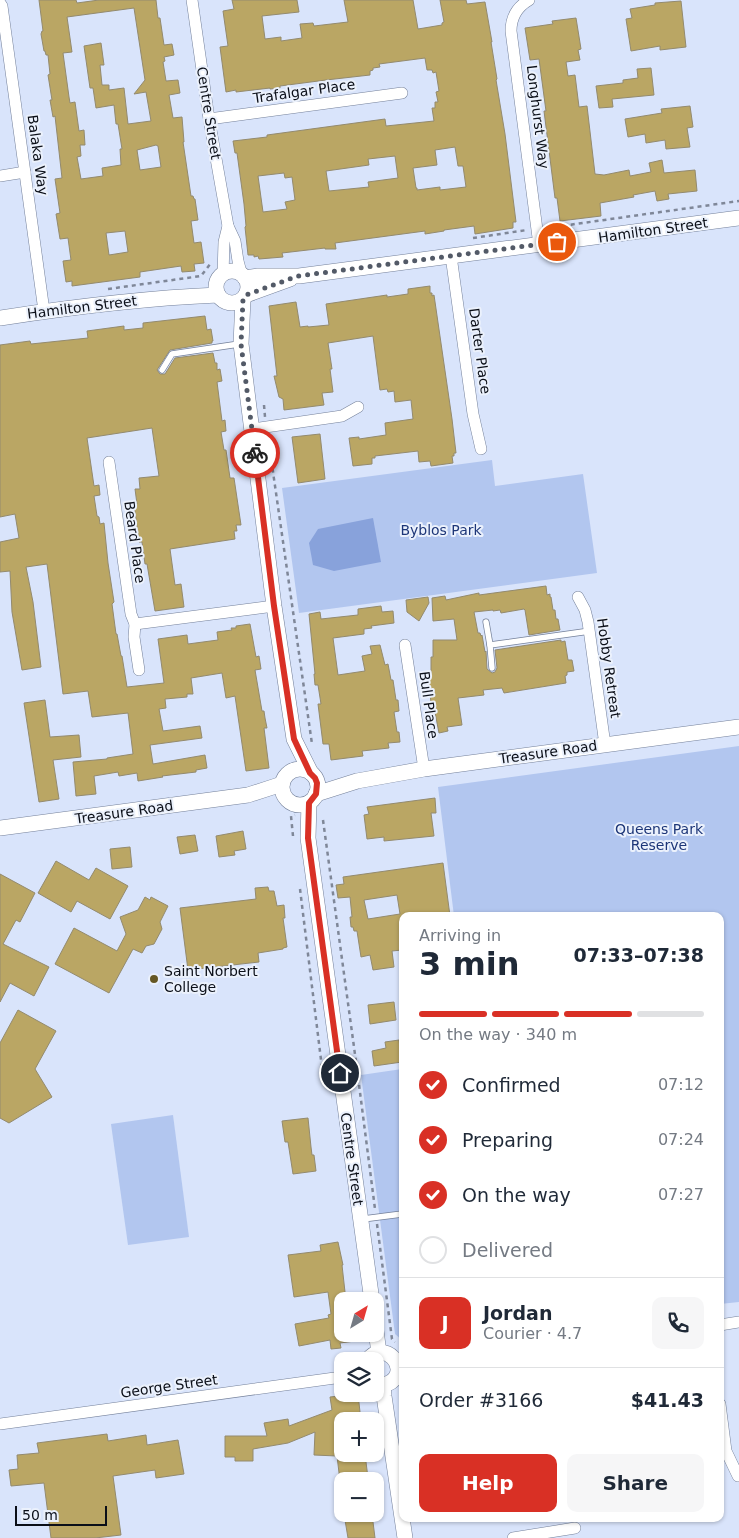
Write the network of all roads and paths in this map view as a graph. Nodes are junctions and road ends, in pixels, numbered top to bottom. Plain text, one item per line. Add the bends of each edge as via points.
1 (192, 0) edge
2 (530, 0) edge
3 (0, 3) edge
4 (402, 93) dead end
5 (209, 119) junction
6 (25, 172) junction
7 (0, 176) edge
8 (739, 201) edge
9 (739, 218) edge
10 (228, 226) junction
11 (537, 229) junction
12 (469, 238) dead end
13 (539, 244) junction
14 (451, 256) junction
15 (298, 276) junction
16 (244, 277) junction
17 (222, 284) junction
18 (108, 289) dead end
19 (244, 297) junction
20 (44, 311) junction
21 (0, 318) edge
22 (241, 339) junction
23 (162, 370) dead end
24 (263, 399) dead end
25 (358, 407) dead end
26 (267, 427) junction
27 (252, 429) junction
28 (481, 449) dead end
29 (109, 462) dead end
30 (578, 597) dead end
31 (274, 606) junction
32 (486, 622) dead end
33 (135, 624) junction
34 (590, 631) junction
35 (406, 645) dead end
36 (490, 645) junction
37 (492, 668) dead end
38 (139, 670) dead end
39 (739, 728) edge
40 (294, 739) junction
41 (604, 745) junction
42 (312, 747) dead end
43 (424, 769) junction
44 (313, 775) junction
45 (357, 781) junction
46 (296, 793) junction
47 (0, 828) edge
48 (399, 1214) edge
49 (361, 1220) junction
50 (371, 1292) edge
51 (739, 1322) edge
52 (724, 1324) edge
53 (384, 1355) edge
54 (399, 1364) edge
55 (399, 1368) edge
56 (334, 1378) edge
57 (384, 1383) edge
58 (384, 1396) edge
59 (0, 1424) edge
60 (724, 1435) edge
61 (738, 1476) dead end
62 (399, 1497) edge
63 (403, 1522) edge
64 (575, 1528) dead end
65 (405, 1538) edge
66 (513, 1538) edge

1 - 5 street, Centre Street
2 - 11 street, Longhurst Way via 517,9 511,32
3 - 6 street, Balaka Way
4 - 5 street, Trafalgar Place
5 - 10 street, Centre Street
6 - 7 street
6 - 20 street, Balaka Way
8 - 11 path
9 - 13 street, Hamilton Street
10 - 16 street, Centre Street
10 - 17 street, Centre Street
11 - 12 path
11 - 13 street, Longhurst Way
13 - 14 street, Hamilton Street
14 - 15 street, Hamilton Street
14 - 28 street, Darter Place via 473,414
15 - 16 street, Hamilton Street
15 - 19 street, Hamilton Street
16 - 17 street, Hamilton Street via 233,272
16 - 19 street, Centre Street via 248,286
17 - 18 path via 211,263 201,276
17 - 19 street, Hamilton Street via 235,303
17 - 20 street, Hamilton Street via 164,297
17 - 22 street, Centre Street
19 - 22 street, Centre Street
20 - 21 street, Hamilton Street
22 - 23 lane via 172,354
22 - 27 street, Centre Street
24 - 26 path
25 - 26 street via 342,416
26 - 27 street
26 - 42 path
27 - 31 street, Centre Street
29 - 33 street, Beard Place via 130,614
30 - 34 street, Hobby Retreat
31 - 33 street
31 - 40 street, Centre Street
32 - 36 lane
33 - 38 street, Beard Place
34 - 36 lane
34 - 41 street, Hobby Retreat
35 - 43 street, Bull Place
36 - 37 lane
39 - 41 street, Treasure Road
40 - 44 street, Centre Street
40 - 46 street, Centre Street
41 - 43 street, Treasure Road
43 - 45 street, Treasure Road
44 - 45 street, Treasure Road
44 - 46 street via 318,789
44 - 46 street, Treasure Road via 305,770 293,770
45 - 46 street, Treasure Road
46 - 47 street, Treasure Road via 248,795
46 - 49 street, Centre Street via 308,838
48 - 49 lane
49 - 50 street, Centre Street
51 - 52 street
53 - 54 street via 389,1354
55 - 57 street via 396,1376
56 - 59 street, George Street
58 - 62 street
60 - 61 street via 726,1451
63 - 65 street
64 - 66 street

